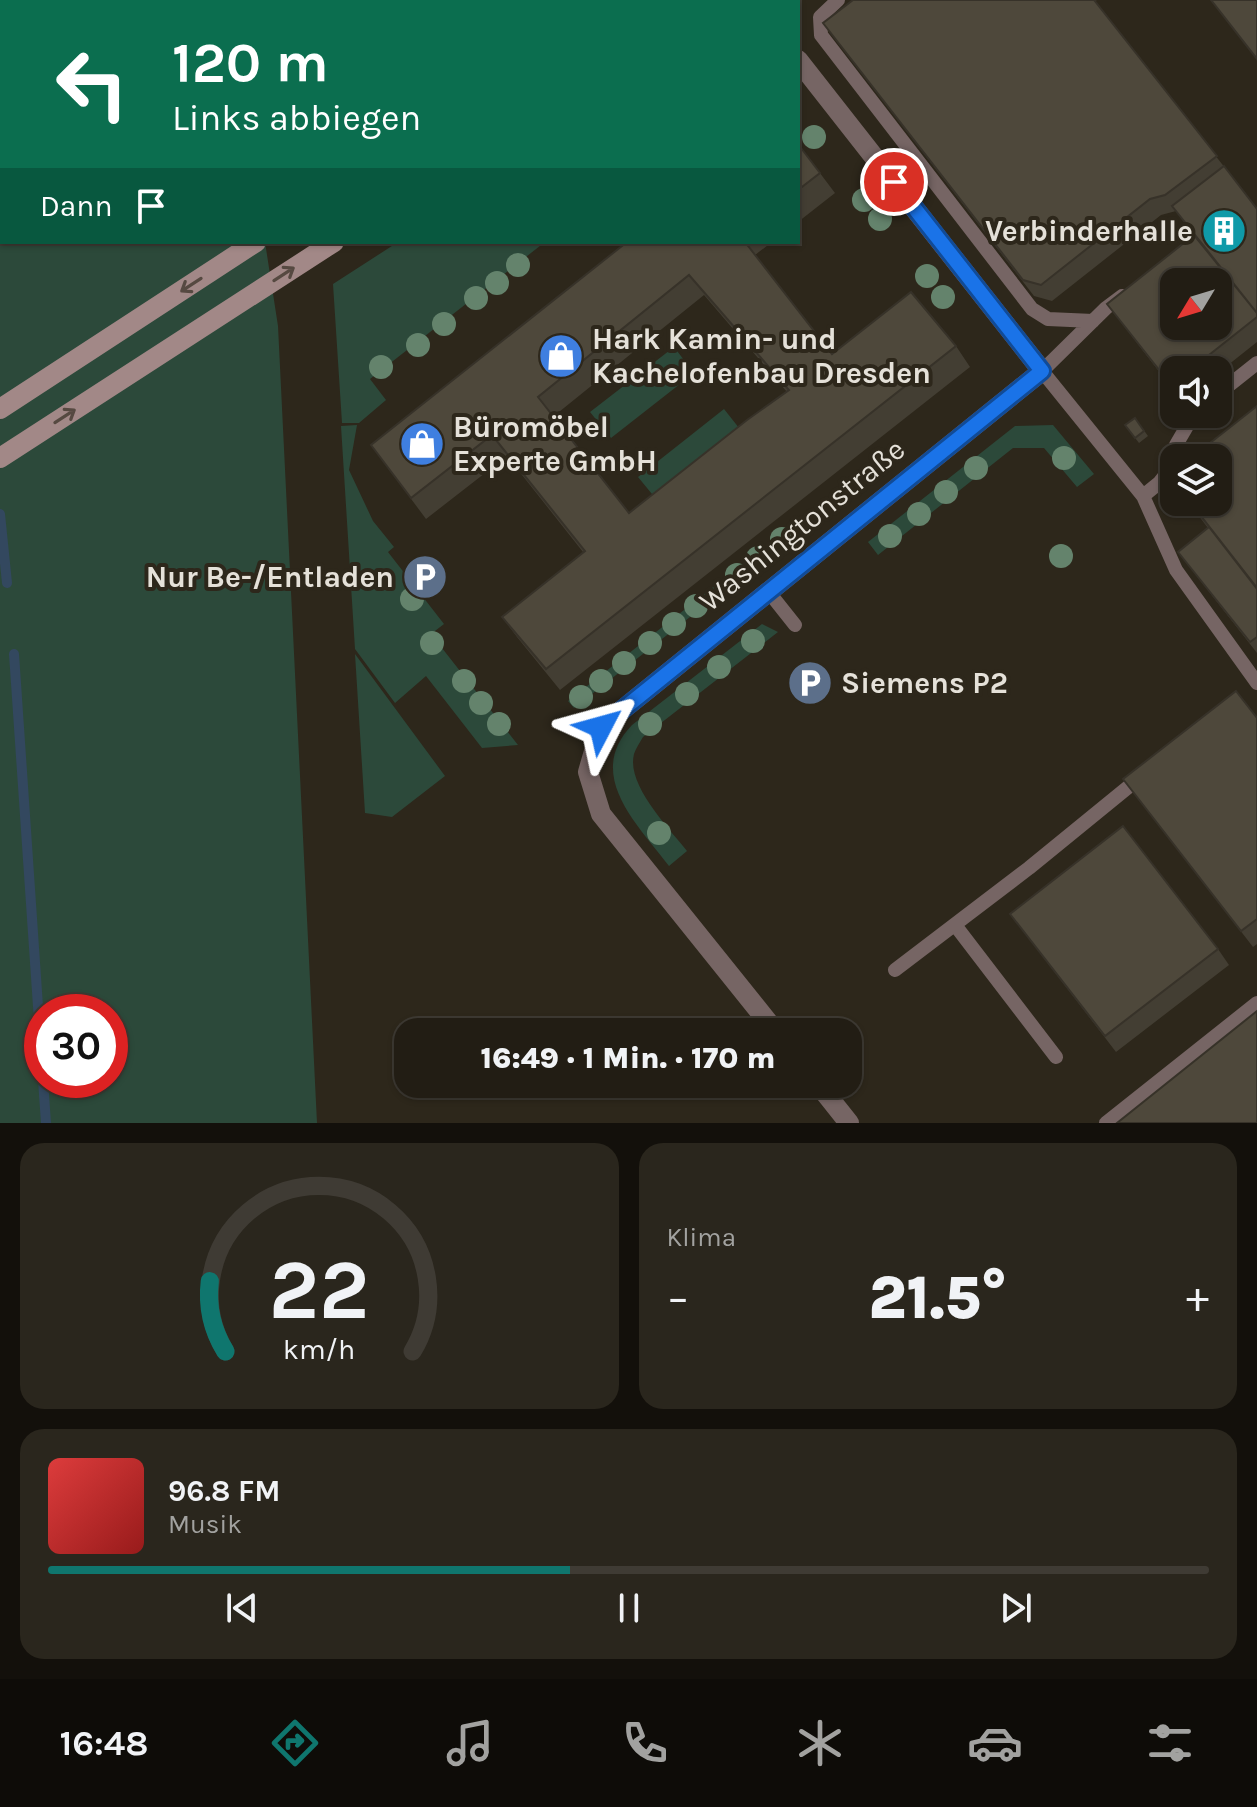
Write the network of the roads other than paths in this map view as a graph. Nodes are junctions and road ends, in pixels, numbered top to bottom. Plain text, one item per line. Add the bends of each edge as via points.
1 (838, 0) edge
2 (800, 63) edge
3 (253, 244) edge
4 (326, 247) edge
5 (1128, 291) edge
6 (1093, 321) junction
7 (1257, 363) edge
8 (1042, 371) junction
9 (1232, 383) edge
10 (0, 409) edge
11 (1186, 428) edge
12 (0, 458) edge
13 (1143, 496) junction
14 (768, 591) junction
15 (795, 625) dead end
16 (1253, 686) edge
17 (1148, 770) edge
18 (955, 925) junction
19 (895, 970) dead end
20 (1257, 1003) edge
21 (765, 1018) edge
22 (1056, 1057) dead end
23 (829, 1098) edge
24 (849, 1123) edge
25 (1106, 1123) edge

1 - 6 lane via 820,17 821,35 1032,309 1048,319
2 - 8 street
3 -> 10 main road
12 -> 4 main road
5 - 6 lane
6 - 8 lane
7 - 9 lane
8 - 13 lane
8 - 14 street, Washingtonstraße
11 - 13 lane via 1170,469
13 - 16 lane via 1176,570
14 - 15 lane
14 - 21 street, Washingtonstraße via 601,727 588,772 601,814
17 - 18 lane
18 - 19 lane
18 - 22 lane
20 - 25 lane
23 - 24 street

